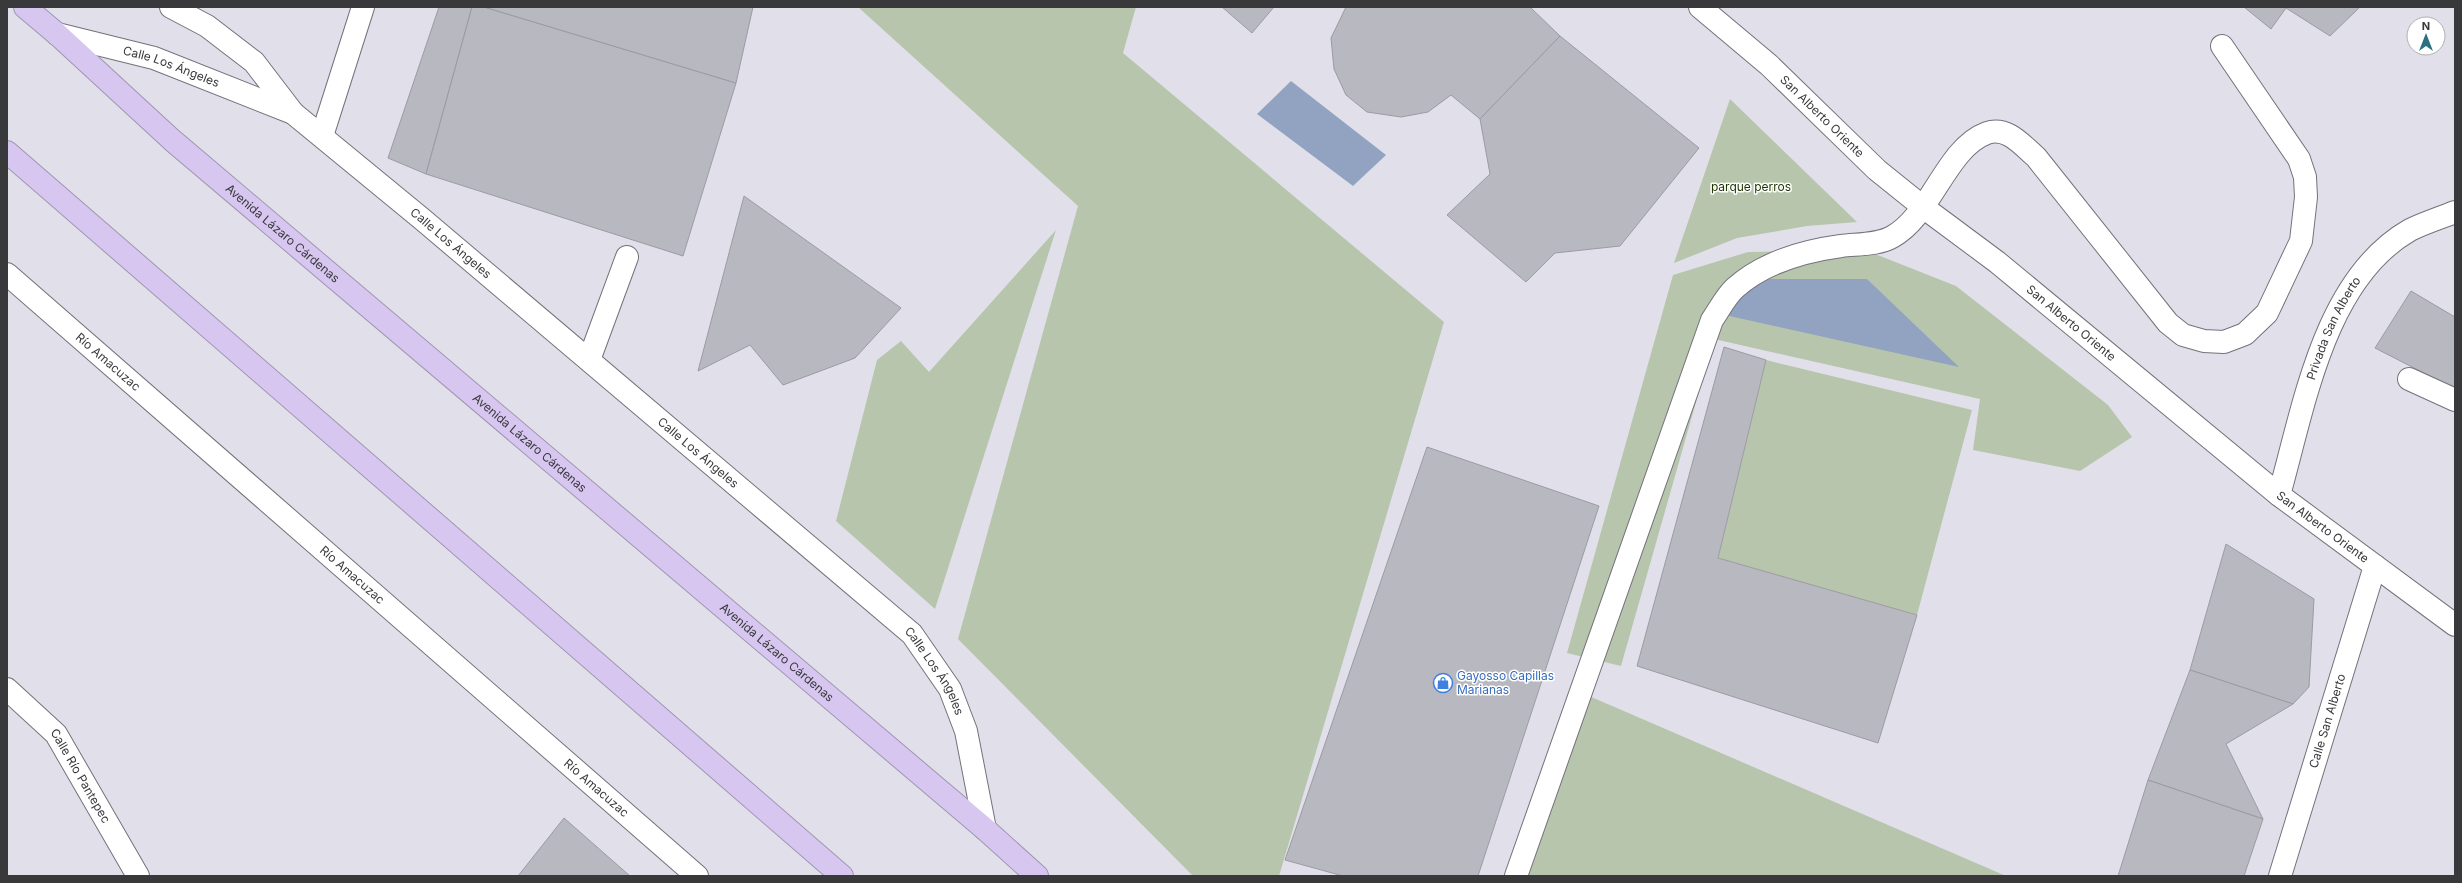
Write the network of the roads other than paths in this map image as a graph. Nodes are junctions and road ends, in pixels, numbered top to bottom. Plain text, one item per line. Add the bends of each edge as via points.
1 (25, 7) edge
2 (171, 7) edge
3 (363, 7) edge
4 (1700, 7) edge
5 (57, 34) junction
6 (2222, 46) dead end
7 (293, 113) junction
8 (322, 136) junction
9 (7, 152) edge
10 (1923, 207) junction
11 (2455, 212) edge
12 (627, 257) dead end
13 (7, 274) edge
14 (589, 360) junction
15 (2409, 379) dead end
16 (2455, 400) edge
17 (2279, 495) junction
18 (2374, 566) junction
19 (2455, 625) edge
20 (7, 689) edge
21 (985, 829) junction
22 (2284, 874) edge
23 (138, 876) edge
24 (697, 876) edge
25 (842, 876) edge
26 (1037, 876) edge
27 (1516, 876) edge

1 - 5 highway, Avenida Lázaro Cárdenas
2 - 7 street via 207,26 254,62
3 - 8 street
4 - 10 street, San Alberto Oriente via 1769,65 1877,170
5 - 7 street, Calle Los Ángeles via 154,58
5 - 21 highway, Avenida Lázaro Cárdenas via 172,140
6 - 10 street via 2299,159 2305,177 2306,197 2301,241 2267,312 2245,334 2224,342 2204,341 2183,335 2168,323 2036,156 2010,135 1999,131 1989,132 1967,145
7 - 8 street, Calle Los Ángeles
8 - 14 street, Calle Los Ángeles
9 - 25 highway
10 - 17 street, San Alberto Oriente via 1997,262
10 - 27 street via 1904,229 1891,238 1785,258 1760,270 1734,288 1712,320
11 - 17 street, Privada San Alberto via 2410,230 2382,252 2350,288 2330,325 2315,366
12 - 14 street
13 - 24 street, Río Amacuzac
14 - 21 street, Calle Los Ángeles via 912,634 950,689 966,731
15 - 16 street
17 - 18 street, San Alberto Oriente
18 - 19 street, San Alberto Oriente
18 - 22 street, Calle San Alberto
20 - 23 street, Calle Río Pantepec via 56,734
21 - 26 highway, Avenida Lázaro Cárdenas

